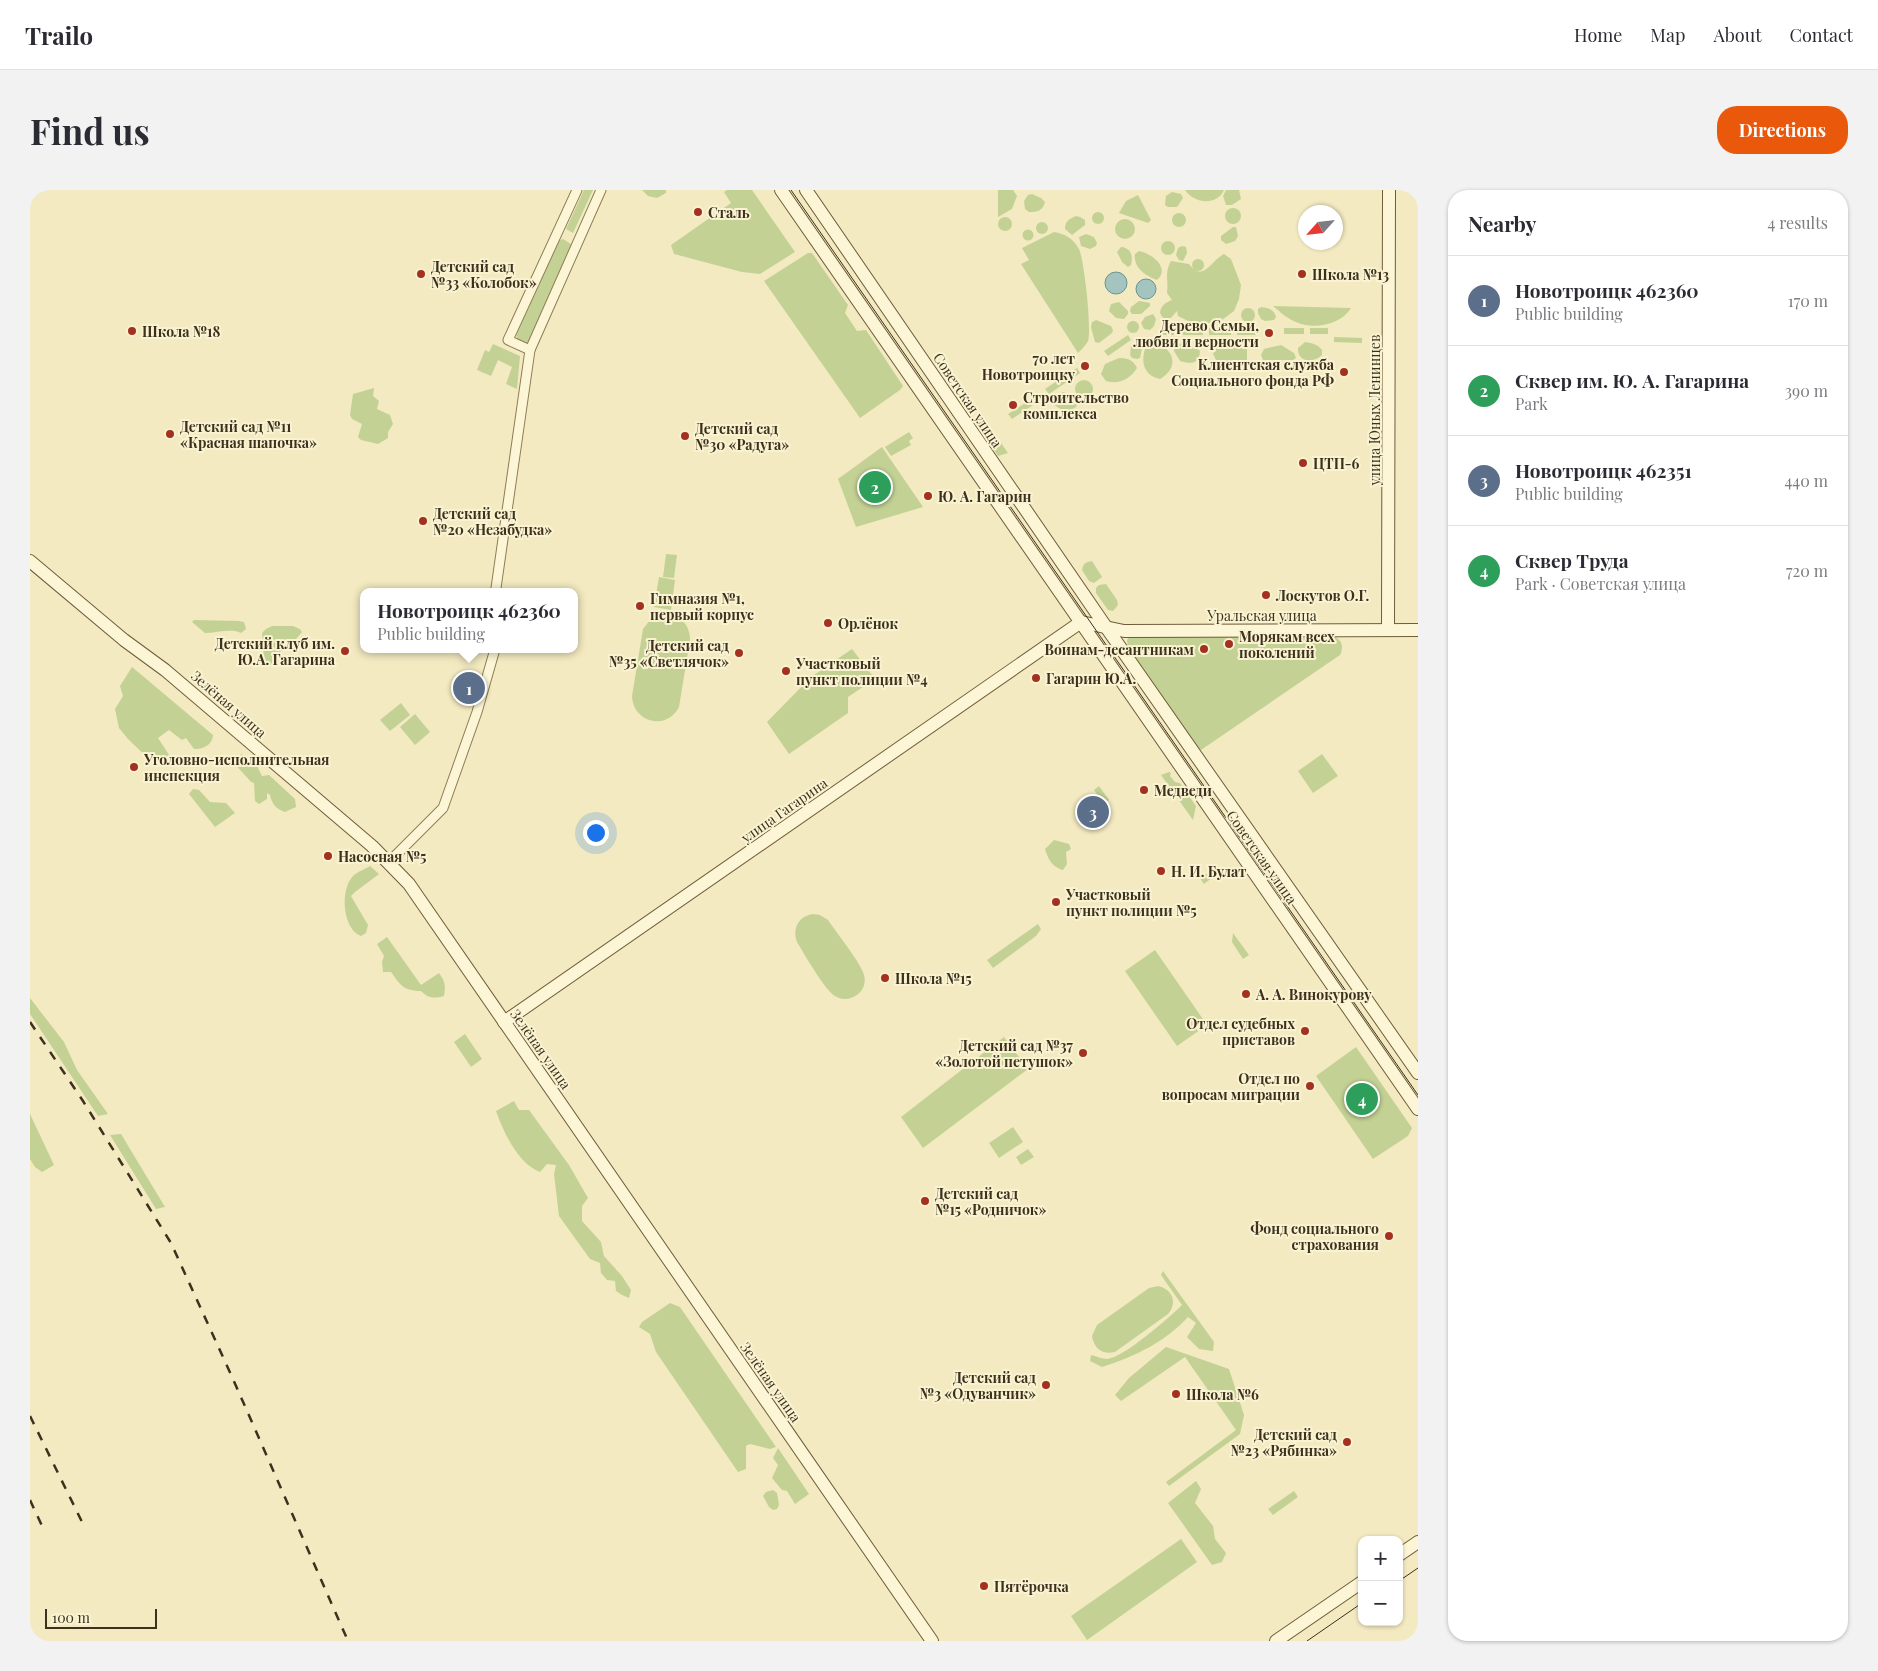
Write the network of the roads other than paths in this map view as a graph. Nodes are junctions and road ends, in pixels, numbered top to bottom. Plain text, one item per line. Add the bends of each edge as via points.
1 (577, 190) edge
2 (601, 190) edge
3 (781, 190) edge
4 (806, 190) edge
5 (1390, 190) edge
6 (530, 350) junction
7 (30, 560) edge
8 (496, 588) edge
9 (1081, 622) junction
10 (1106, 627) junction
11 (1388, 630) junction
12 (1418, 630) edge
13 (494, 653) edge
14 (389, 862) junction
15 (504, 1022) junction
16 (1418, 1074) edge
17 (1418, 1110) edge
18 (1418, 1542) edge
19 (1403, 1552) edge
20 (1358, 1585) edge
21 (932, 1641) edge
22 (1276, 1641) edge

1 - 6 street via 508,340
2 - 6 street
3 - 9 main road, Советская улица
4 - 10 main road, Советская улица
5 - 11 main road, улица Юных Ленинцев
6 - 8 street
7 - 14 main road, Зелёная улица via 124,640 165,670
9 - 10 main road
9 - 15 main road, улица Гагарина
9 - 17 main road, Советская улица
10 - 11 main road, Уральская улица via 1124,631
10 - 16 main road, Советская улица
11 - 12 main road, Уральская улица
13 - 14 street via 443,808
14 - 15 main road, Зелёная улица via 409,884
15 - 21 main road, Зелёная улица
18 - 19 main road
20 - 22 main road

